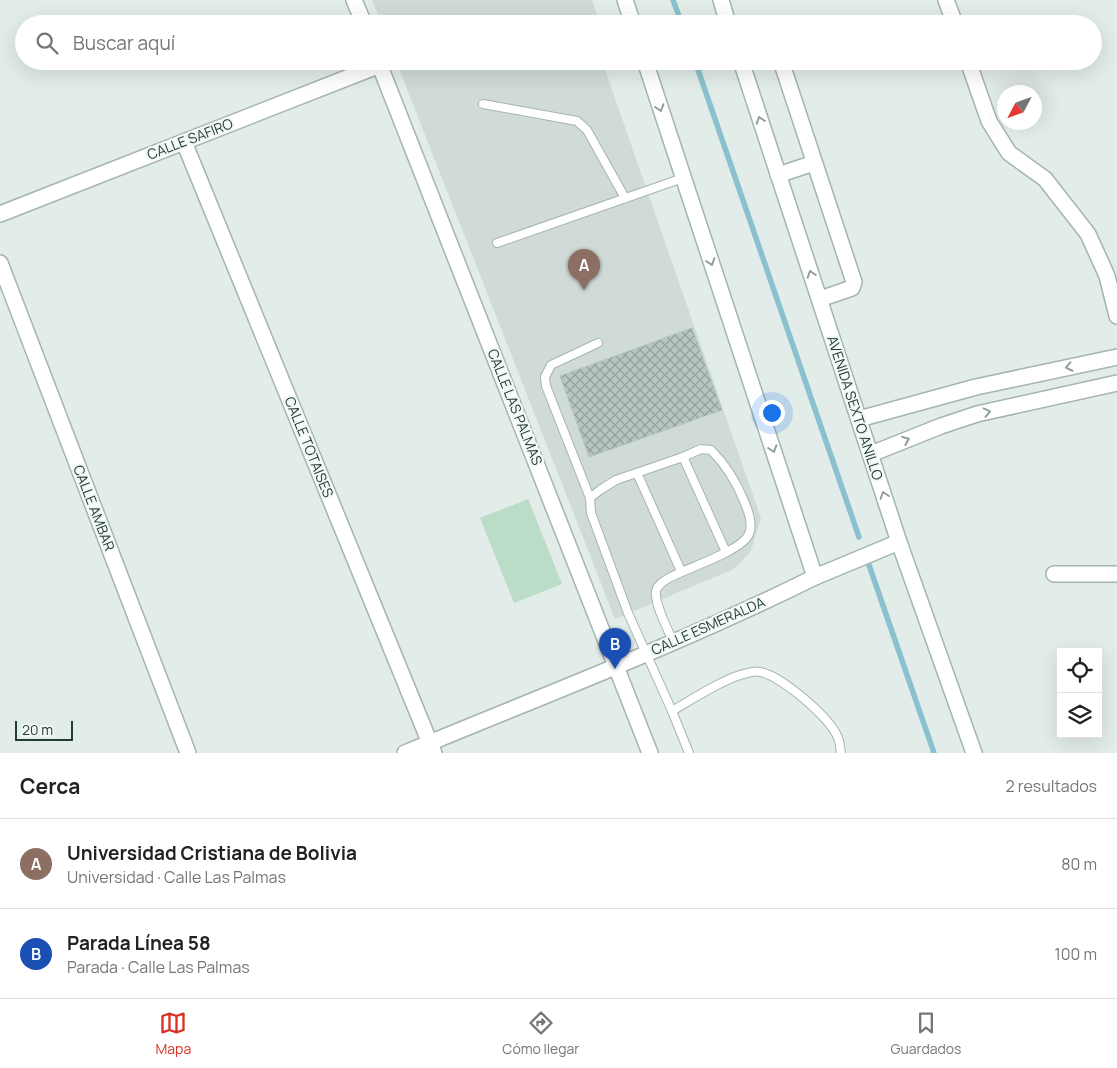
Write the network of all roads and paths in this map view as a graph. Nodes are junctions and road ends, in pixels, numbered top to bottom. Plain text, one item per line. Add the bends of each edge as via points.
1 (354, 0) edge
2 (625, 0) edge
3 (720, 0) edge
4 (946, 0) edge
5 (360, 15) edge
6 (630, 15) edge
7 (725, 15) edge
8 (952, 15) edge
9 (362, 70) edge
10 (382, 70) edge
11 (648, 70) edge
12 (744, 70) edge
13 (783, 70) edge
14 (971, 70) edge
15 (483, 104) dead end
16 (184, 142) junction
17 (814, 163) junction
18 (778, 175) junction
19 (684, 178) junction
20 (625, 198) junction
21 (0, 214) edge
22 (497, 243) dead end
23 (0, 263) edge
24 (820, 299) junction
25 (1117, 316) edge
26 (598, 343) dead end
27 (1117, 357) edge
28 (1117, 383) edge
29 (859, 419) junction
30 (871, 454) junction
31 (684, 457) junction
32 (637, 473) junction
33 (590, 498) junction
34 (899, 542) junction
35 (726, 552) junction
36 (680, 572) junction
37 (1054, 574) dead end
38 (1117, 574) edge
39 (815, 577) junction
40 (673, 642) junction
41 (646, 653) junction
42 (617, 666) junction
43 (672, 711) junction
44 (432, 748) edge
45 (188, 753) edge
46 (405, 753) edge
47 (650, 753) edge
48 (689, 753) edge
49 (841, 753) edge
50 (974, 753) edge

1 - 5 street
2 - 6 street
3 - 7 street
4 - 8 street
9 - 16 street, CALLE SAFIRO
10 - 42 street, CALLE LAS PALMAS
11 -> 19 street
18 -> 12 street, AVENIDA SEXTO ANILLO
13 - 17 street
14 - 25 street via 989,121 1009,153 1045,179 1088,234 1107,276
15 - 20 lane via 577,121 587,130
16 - 21 street, CALLE SAFIRO
16 - 44 street, CALLE TOTAISES
17 - 18 street
17 - 24 street via 854,282 852,288
24 -> 18 street, AVENIDA SEXTO ANILLO
19 - 20 lane
19 -> 39 street
20 - 22 lane
23 - 45 street, CALLE AMBAR
24 - 29 street, AVENIDA SEXTO ANILLO
26 - 33 lane via 551,366 545,377
27 -> 29 street via 976,386
30 -> 28 street via 977,414
29 - 30 street, AVENIDA SEXTO ANILLO
34 -> 30 street, AVENIDA SEXTO ANILLO
31 - 32 lane
31 - 35 lane
31 - 35 lane via 701,449 712,450 736,482 747,507 749,534
32 - 33 lane via 616,480
32 - 36 lane
33 - 41 lane via 591,513 624,604
34 - 39 street, CALLE ESMERALDA
34 - 50 street, AVENIDA SEXTO ANILLO
35 - 36 lane
36 - 40 lane via 656,590
37 - 38 street
39 - 40 street, CALLE ESMERALDA
40 - 41 street, CALLE ESMERALDA
41 - 42 street, CALLE ESMERALDA
41 - 43 lane
42 - 44 street, CALLE ESMERALDA
42 - 47 street, CALLE LAS PALMAS
43 - 48 lane
43 - 49 lane via 735,677 760,672 798,694 824,718 838,737
44 - 46 street, CALLE ESMERALDA

